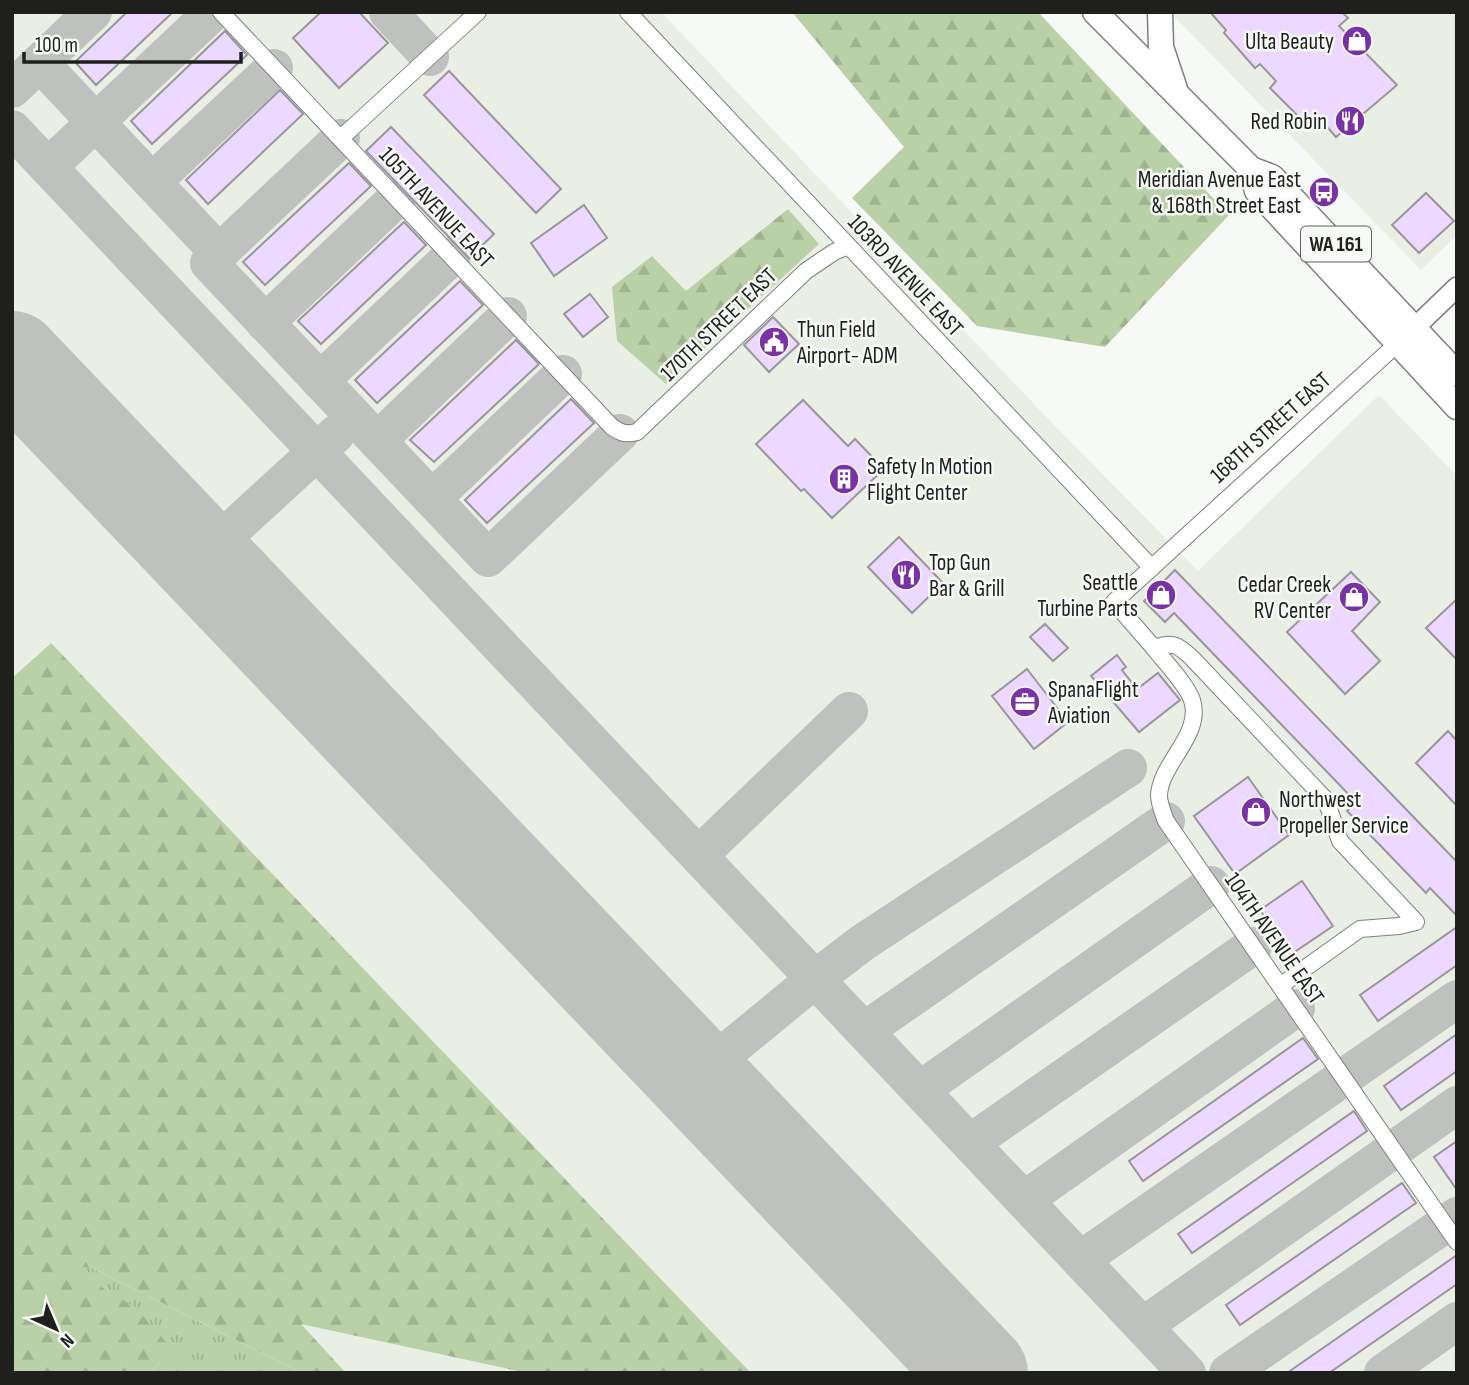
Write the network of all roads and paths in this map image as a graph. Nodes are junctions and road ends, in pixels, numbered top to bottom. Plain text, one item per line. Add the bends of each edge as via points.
1 (221, 12) edge
2 (478, 12) edge
3 (628, 12) edge
4 (1095, 12) edge
5 (1160, 12) edge
6 (1176, 93) junction
7 (341, 138) junction
8 (848, 246) junction
9 (1457, 286) edge
10 (1406, 336) junction
11 (1457, 374) edge
12 (1457, 408) edge
13 (620, 433) joint
14 (1152, 568) junction
15 (1114, 602) joint
16 (1154, 648) junction
17 (1280, 986) junction
18 (1457, 1241) edge

1 - 7 street, 105TH AVENUE EAST
2 - 7 street
3 - 8 street, 103RD AVENUE EAST
4 - 6 main road, WA 161
5 - 6 main road via 1161,47
6 - 10 main road, WA 161 via 1251,169 1257,191
7 - 13 street, 105TH AVENUE EAST
8 - 13 street, 170TH STREET EAST via 806,271 637,432
8 - 14 street, 103RD AVENUE EAST
9 - 10 street, 168TH STREET EAST
10 - 11 main road, WA 161
10 - 12 main road, WA 161
10 - 14 street, 168TH STREET EAST
14 - 15 street, 168TH STREET EAST
15 - 16 street, 104TH AVENUE EAST
16 - 17 street, 104TH AVENUE EAST via 1193,703 1189,731 1159,793 1166,821
16 - 17 street via 1173,644 1202,668 1326,800 1340,841 1416,922 1360,929
17 - 18 street, 104TH AVENUE EAST

